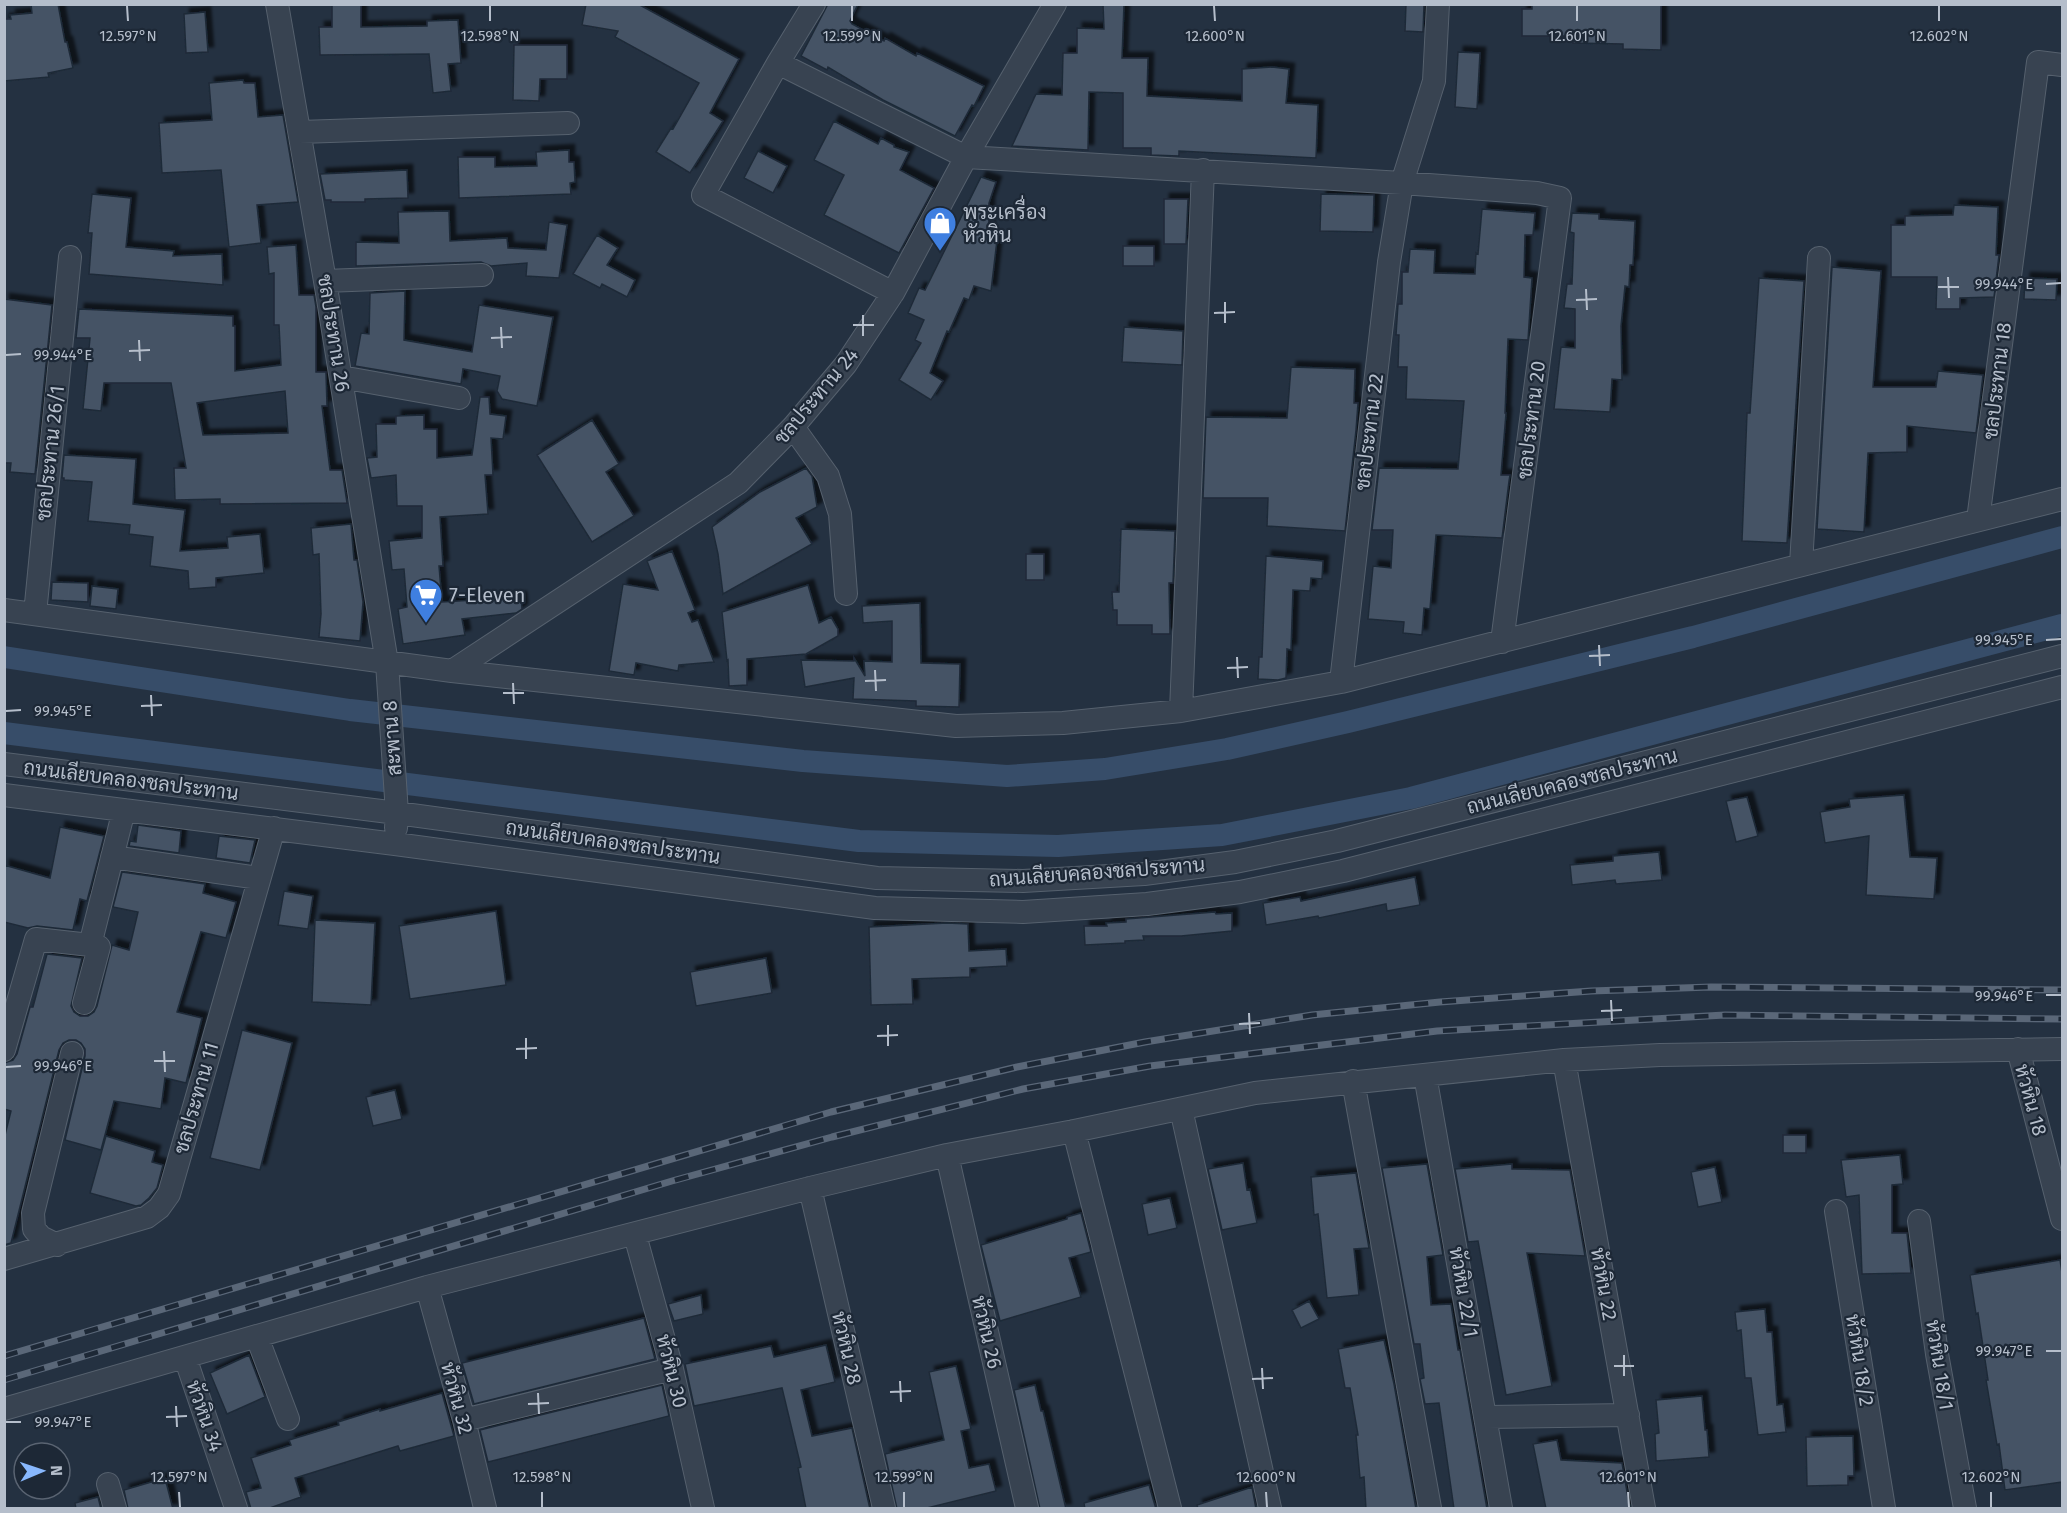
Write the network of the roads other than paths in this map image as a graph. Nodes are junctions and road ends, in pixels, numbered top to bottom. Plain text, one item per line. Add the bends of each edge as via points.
1 (277, 4) edge
2 (814, 4) edge
3 (1055, 4) edge
4 (1438, 4) edge
5 (778, 63) junction
6 (2062, 65) edge
7 (568, 123) dead end
8 (300, 132) junction
9 (966, 157) junction
10 (1203, 171) junction
11 (1402, 183) junction
12 (69, 257) dead end
13 (1819, 258) dead end
14 (482, 275) dead end
15 (325, 281) junction
16 (893, 293) junction
17 (341, 377) junction
18 (459, 398) dead end
19 (793, 427) junction
20 (2062, 499) edge
21 (1978, 520) junction
22 (1801, 565) junction
23 (846, 594) dead end
24 (4, 610) edge
25 (35, 614) junction
26 (1502, 642) junction
27 (2062, 656) edge
28 (387, 663) junction
29 (452, 671) junction
30 (1341, 682) junction
31 (2062, 687) edge
32 (1180, 711) junction
33 (4, 764) edge
34 (4, 795) edge
35 (124, 810) junction
36 (397, 813) junction
37 (274, 828) junction
38 (395, 844) junction
39 (112, 857) junction
40 (259, 878) junction
41 (90, 945) junction
42 (84, 1003) dead end
43 (2018, 1049) junction
44 (2062, 1049) edge
45 (4, 1050) edge
46 (72, 1053) dead end
47 (1564, 1060) junction
48 (1425, 1075) junction
49 (1353, 1082) junction
50 (1181, 1109) junction
51 (1074, 1131) junction
52 (947, 1155) junction
53 (810, 1188) junction
54 (1836, 1211) dead end
55 (2062, 1219) edge
56 (1919, 1221) dead end
57 (636, 1235) junction
58 (57, 1245) junction
59 (4, 1259) edge
60 (427, 1287) junction
61 (257, 1337) junction
62 (185, 1357) junction
63 (672, 1369) junction
64 (4, 1409) edge
65 (1628, 1415) junction
66 (1486, 1417) junction
67 (288, 1419) dead end
68 (464, 1420) junction
69 (108, 1484) dead end
70 (115, 1509) edge
71 (236, 1509) edge
72 (485, 1509) edge
73 (704, 1509) edge
74 (884, 1509) edge
75 (1027, 1509) edge
76 (1170, 1509) edge
77 (1270, 1509) edge
78 (1430, 1509) edge
79 (1501, 1509) edge
80 (1644, 1509) edge
81 (1884, 1509) edge
82 (1965, 1509) edge

1 - 8 street, ชลประทาน 26
2 - 5 street
3 - 9 street, ชลประทาน 24
4 - 11 street, ชลประทาน 22 via 1434,81
5 - 9 street
5 - 16 street via 703,195
6 - 21 street, ชลประทาน 18 via 2038,62
7 - 8 street
8 - 15 street, ชลประทาน 26
9 - 10 street
9 - 16 street, ชลประทาน 24
10 - 11 street
10 - 32 street
11 - 26 street, ชลประทาน 20 via 1560,198
11 - 30 street, ชลประทาน 22 via 1389,262
12 - 25 street, ชลประทาน 26/1
13 - 22 street
14 - 15 street
15 - 17 street, ชลประทาน 26
16 - 19 street, ชลประทาน 24 via 846,364
17 - 18 street
17 - 28 street, ชลประทาน 26
19 - 23 street via 828,476 837,504
19 - 29 street, ชลประทาน 24 via 738,483
20 - 21 street
21 - 22 street
22 - 26 street
24 - 25 street
25 - 28 street
26 - 30 street
27 - 36 street, ถนนเลียบคลองชลประทาน via 1336,841 1235,862 1144,873 1023,881 877,878
28 - 29 street
28 - 36 street, สะพาน 8
29 - 32 street via 956,726 1062,723
30 - 32 street
31 - 38 street, ถนนเลียบคลองชลประทาน via 1343,871 1240,892 1147,904 1023,912 875,908
33 - 36 street, ถนนเลียบคลองชลประทาน
34 - 35 street, ถนนเลียบคลองชลประทาน
35 - 37 street, ถนนเลียบคลองชลประทาน
35 - 39 street
36 - 38 street, สะพาน 8
37 - 38 street, ถนนเลียบคลองชลประทาน
37 - 40 street, ชลประทาน 11
39 - 40 street
39 - 41 street
40 - 58 street, ชลประทาน 11 via 169,1194 147,1217
41 - 42 street via 99,947
41 - 45 street via 36,939
43 - 44 street
43 - 47 street
43 - 55 street, หัวหิน 18
46 - 58 street via 33,1213 34,1229
47 - 48 street
47 - 65 street, หัวหิน 22
48 - 49 street
48 - 66 street, หัวหิน 22/1
49 - 50 street via 1255,1093
49 - 78 street
50 - 51 street
50 - 77 street
51 - 52 street
51 - 76 street
52 - 53 street
52 - 75 street, หัวหิน 26
53 - 57 street
53 - 74 street, หัวหิน 28
54 - 81 street, หัวหิน 18/2
56 - 82 street, หัวหิน 18/1 via 1937,1354
57 - 60 street
57 - 63 street, หัวหิน 30
58 - 59 street, ชลประทาน 11
60 - 61 street
60 - 68 street, หัวหิน 32
61 - 62 street
61 - 67 street
62 - 64 street
62 - 71 street, หัวหิน 34
63 - 68 street
63 - 73 street, หัวหิน 30
65 - 66 street
65 - 80 street, หัวหิน 22
66 - 79 street, หัวหิน 22/1
68 - 72 street, หัวหิน 32
69 - 70 street

